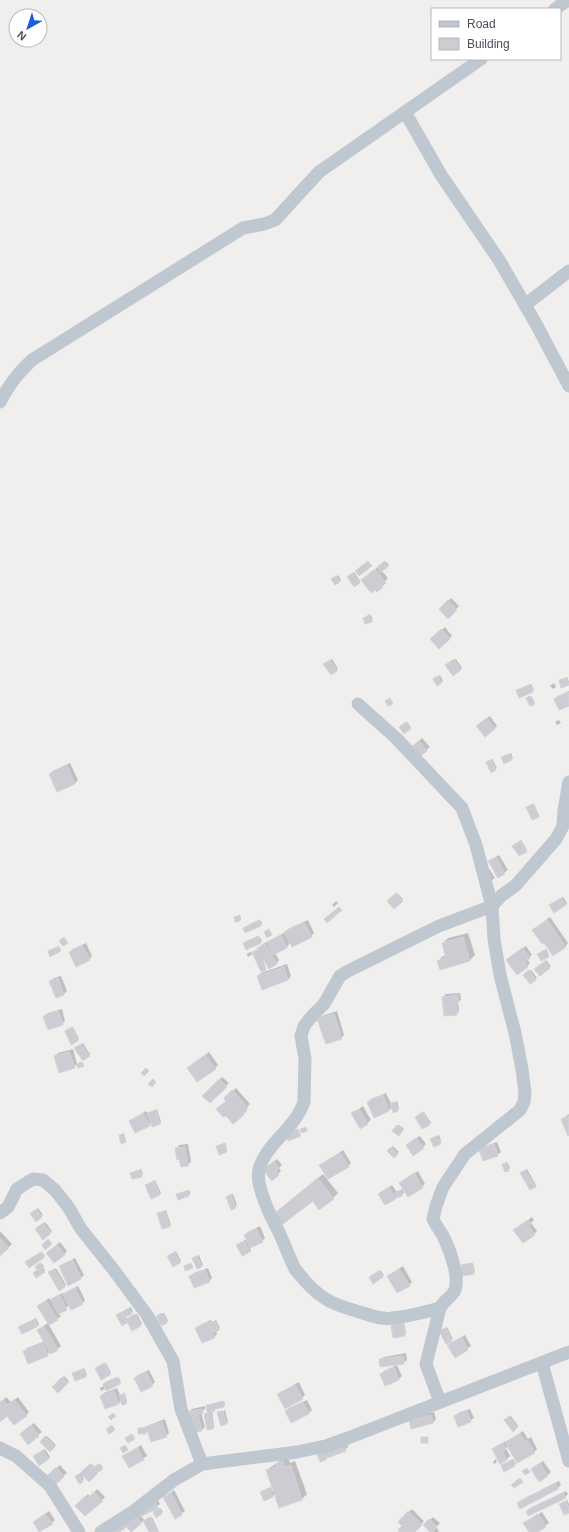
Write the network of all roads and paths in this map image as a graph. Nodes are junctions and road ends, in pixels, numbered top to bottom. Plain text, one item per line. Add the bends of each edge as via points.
1 (568, 0) edge
2 (556, 8) edge
3 (480, 60) edge
4 (405, 112) junction
5 (569, 271) edge
6 (525, 305) junction
7 (569, 386) edge
8 (0, 402) edge
9 (358, 704) dead end
10 (569, 782) edge
11 (492, 906) junction
12 (0, 1213) edge
13 (440, 1308) junction
14 (569, 1352) edge
15 (542, 1363) junction
16 (440, 1402) junction
17 (0, 1448) edge
18 (569, 1461) edge
19 (202, 1464) junction
20 (79, 1532) edge
21 (101, 1532) edge

1 - 2 street
3 - 4 street
4 - 6 street
4 - 8 street via 320,172 275,220 243,228 32,360 9,384
5 - 6 street
6 - 7 street
9 - 11 street via 396,738 462,808 476,845
10 - 11 street via 563,826 556,839 516,885
11 - 13 street via 500,975 522,1068 524,1102 520,1110 465,1154 443,1187 433,1219 453,1260 457,1284 454,1293
11 - 13 street via 439,926 340,976 324,1004 304,1026 301,1036 305,1059 302,1108 294,1122 264,1157 258,1171 270,1217 296,1270 314,1291 344,1308 391,1319
12 - 19 street via 8,1207 17,1188 34,1179 43,1180 55,1190 81,1229 148,1315 173,1361 181,1409
13 - 16 street via 426,1364
14 - 15 street
15 - 16 street
15 - 18 street
16 - 19 street via 330,1445 297,1452
17 - 20 street via 16,1456 50,1486
19 - 21 street via 174,1480 134,1511

